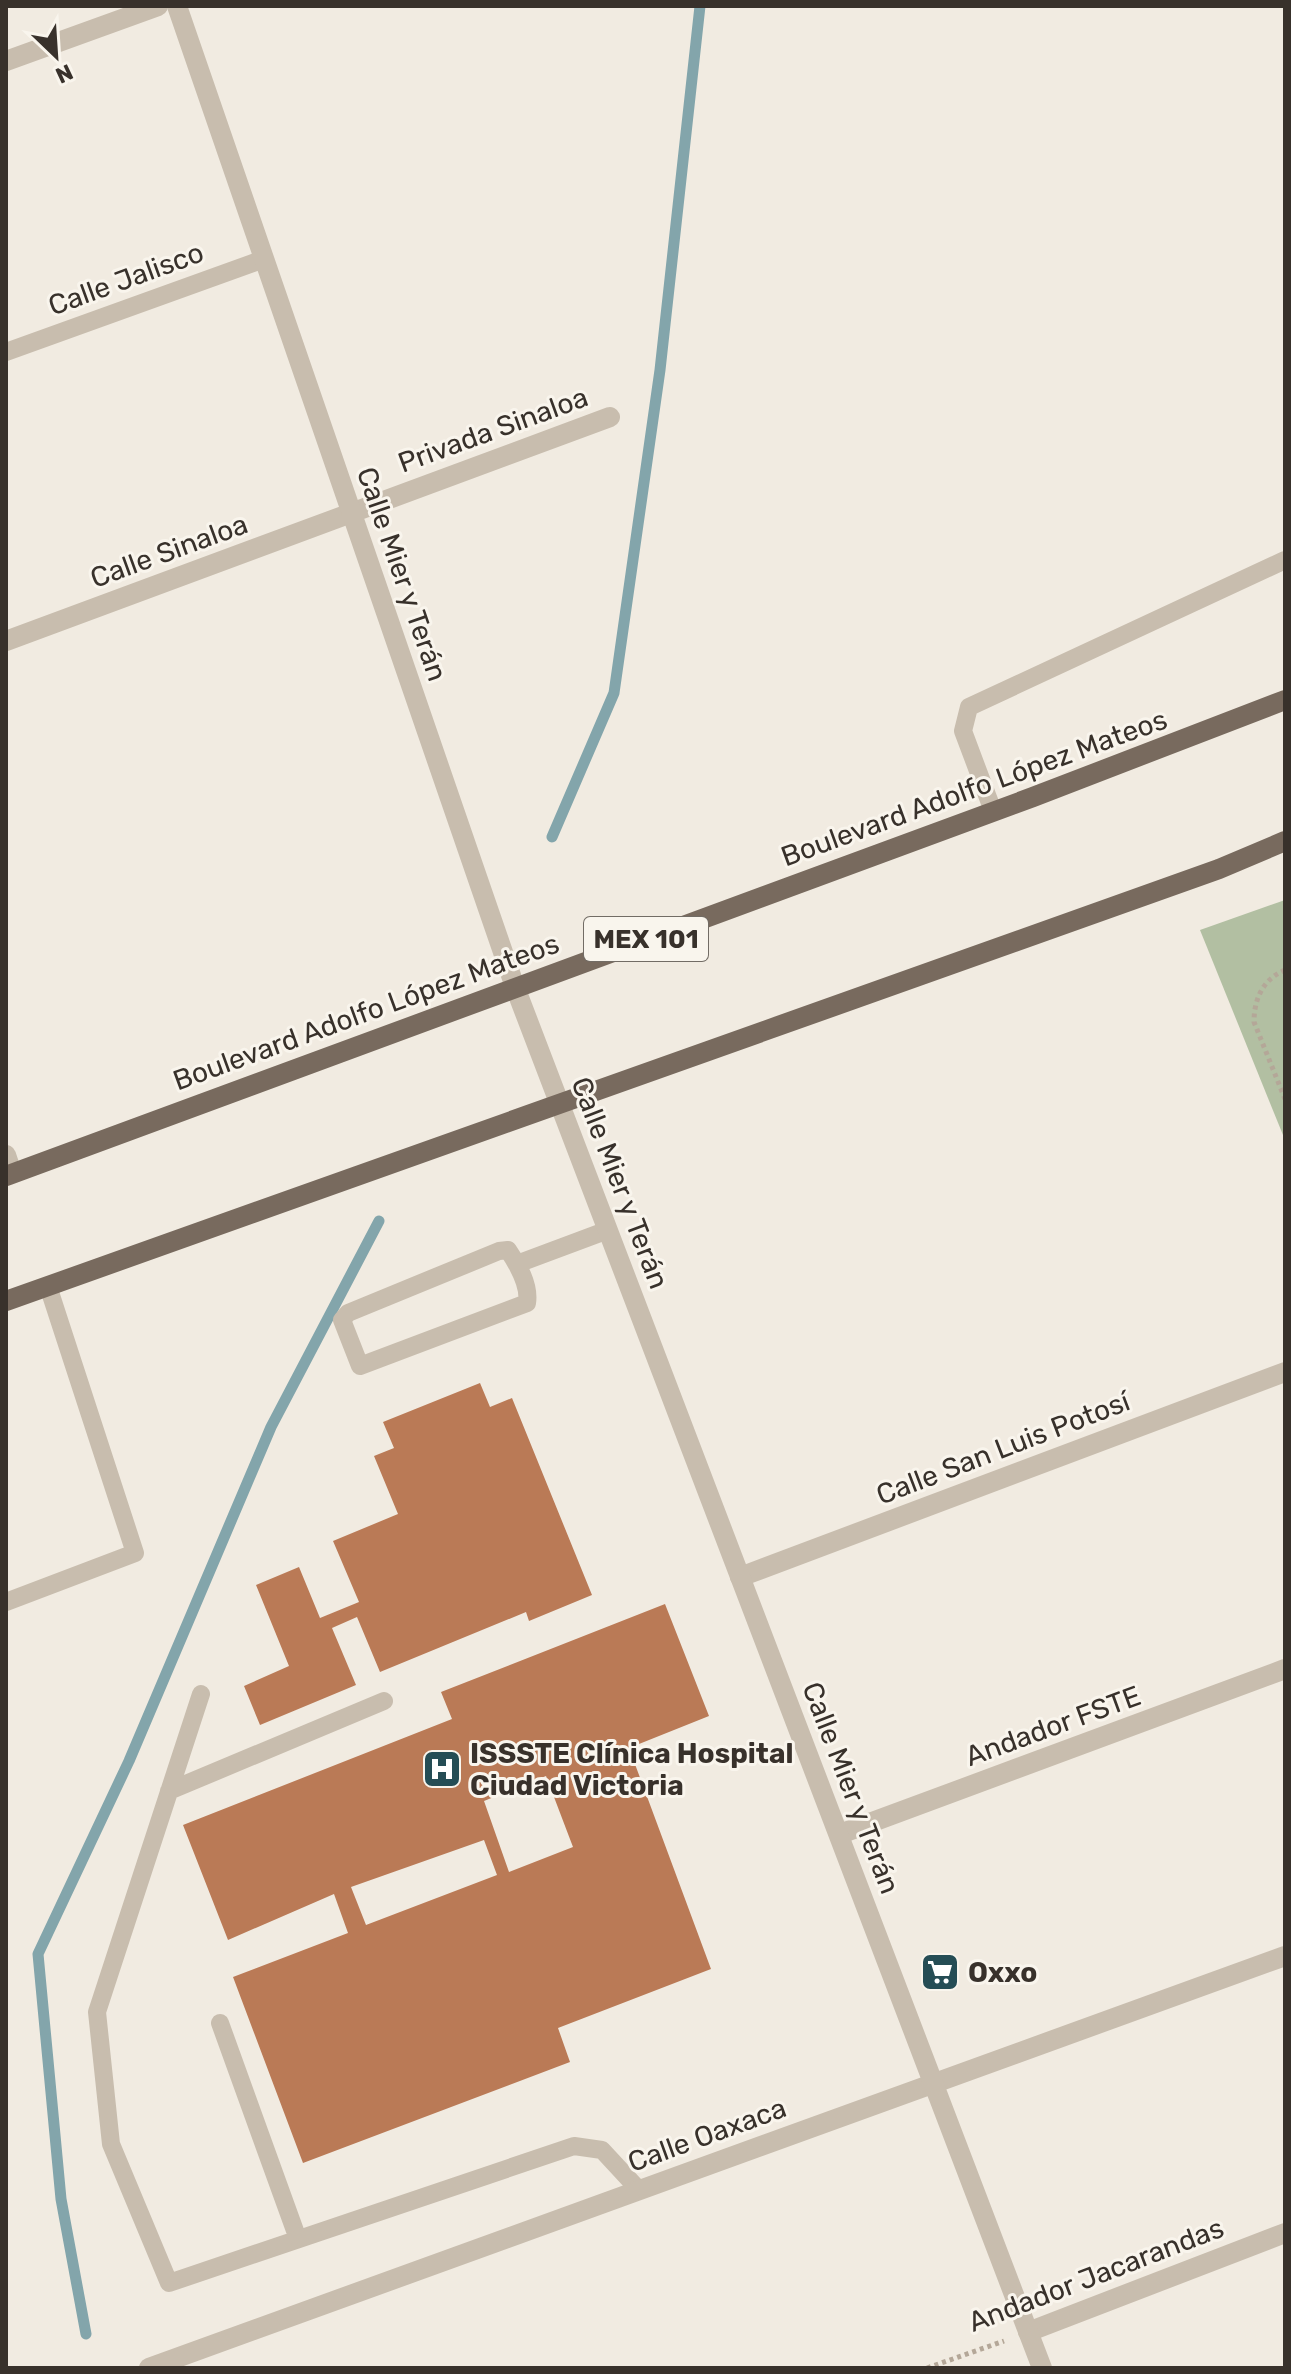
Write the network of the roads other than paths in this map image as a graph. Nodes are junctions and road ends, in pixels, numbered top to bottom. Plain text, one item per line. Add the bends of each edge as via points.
1 (158, 6) edge
2 (177, 6) edge
3 (6, 61) edge
4 (264, 259) junction
5 (6, 352) edge
6 (610, 417) dead end
7 (351, 513) junction
8 (1285, 560) edge
9 (6, 641) edge
10 (1285, 700) edge
11 (993, 811) junction
12 (1285, 841) edge
13 (515, 987) junction
14 (560, 1104) junction
15 (8, 1168) edge
16 (608, 1230) junction
17 (517, 1264) junction
18 (48, 1286) junction
19 (6, 1301) edge
20 (1285, 1372) edge
21 (740, 1577) junction
22 (6, 1602) edge
23 (1285, 1669) edge
24 (201, 1694) dead end
25 (384, 1701) dead end
26 (169, 1791) junction
27 (840, 1834) junction
28 (1285, 1956) edge
29 (220, 2023) dead end
30 (934, 2083) junction
31 (639, 2190) junction
32 (1285, 2233) edge
33 (298, 2239) junction
34 (1028, 2332) junction
35 (149, 2368) edge
36 (1042, 2368) edge

1 - 3 street
2 - 4 street, Calle Mier y Terán
4 - 5 lane, Calle Jalisco
4 - 7 street, Calle Mier y Terán
6 - 7 street, Privada Sinaloa
7 - 9 street, Calle Sinaloa
7 - 13 street, Calle Mier y Terán
8 - 11 lane via 969,707 963,731
10 - 11 main road, Boulevard Adolfo López Mateos / MEX 101
11 - 13 main road, Boulevard Adolfo López Mateos / MEX 101
12 - 14 main road
13 - 14 street, Calle Mier y Terán
13 - 15 main road, Boulevard Adolfo López Mateos / MEX 101
14 - 16 street, Calle Mier y Terán
14 - 18 main road
16 - 17 lane
16 - 21 street, Calle Mier y Terán
17 - 17 lane via 529,1294 527,1303 360,1366 342,1320 348,1313 499,1251 508,1250
18 - 19 main road
18 - 22 lane via 135,1553
20 - 21 street, Calle San Luis Potosí
21 - 27 street, Calle Mier y Terán
23 - 27 street, Andador FSTE
24 - 26 lane
25 - 26 lane
26 - 33 lane via 97,2012 111,2144 169,2283
27 - 30 street, Calle Mier y Terán
28 - 30 street, Calle Oaxaca
29 - 33 lane
30 - 31 street, Calle Oaxaca
30 - 34 street, Calle Mier y Terán
31 - 33 lane via 602,2150 574,2146
31 - 35 street, Calle Oaxaca
32 - 34 street, Andador Jacarandas
34 - 36 street, Calle Mier y Terán

